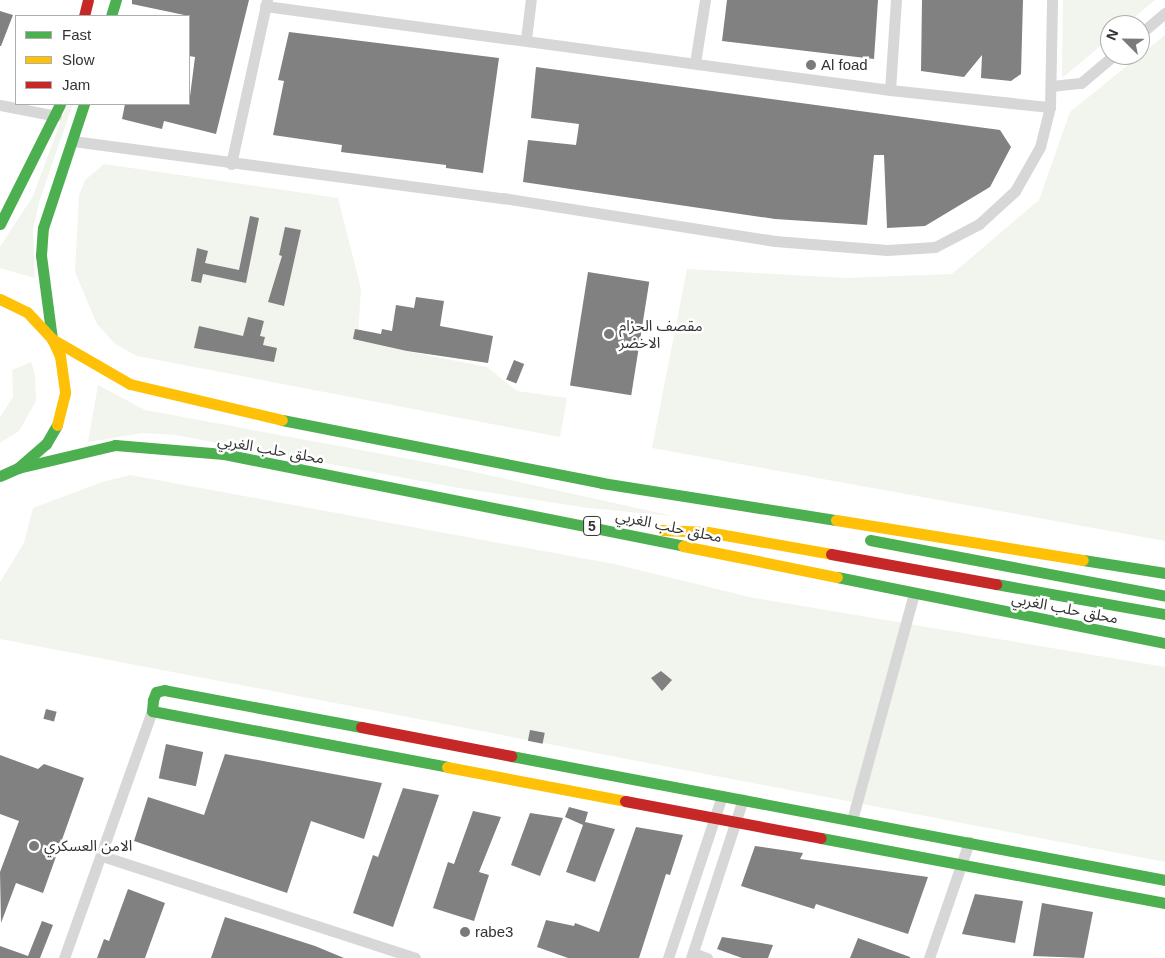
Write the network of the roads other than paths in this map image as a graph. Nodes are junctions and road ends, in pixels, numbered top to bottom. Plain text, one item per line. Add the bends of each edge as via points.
1 (88, 0) edge
2 (116, 0) edge
3 (531, 0) edge
4 (705, 0) edge
5 (896, 0) edge
6 (1052, 0) edge
7 (266, 3) edge
8 (1165, 13) edge
9 (84, 15) edge
10 (111, 15) edge
11 (1150, 26) edge
12 (526, 39) junction
13 (695, 62) junction
14 (1102, 65) edge
15 (1051, 86) junction
16 (890, 90) junction
17 (0, 105) edge
18 (60, 105) edge
19 (84, 105) edge
20 (1050, 107) junction
21 (56, 116) junction
22 (73, 141) junction
23 (231, 164) junction
24 (0, 224) edge
25 (0, 299) edge
26 (52, 340) junction
27 (18, 468) junction
28 (0, 476) edge
29 (602, 483) junction
30 (0, 489) edge
31 (592, 526) junction
32 (812, 529) dead end
33 (862, 538) dead end
34 (1165, 566) edge
35 (1140, 569) junction
36 (1165, 573) edge
37 (914, 594) junction
38 (1165, 596) edge
39 (1165, 614) edge
40 (1165, 643) edge
41 (152, 710) junction
42 (722, 796) junction
43 (743, 800) junction
44 (716, 817) junction
45 (852, 820) junction
46 (737, 821) junction
47 (969, 842) junction
48 (102, 856) junction
49 (962, 864) junction
50 (1165, 880) edge
51 (1165, 903) edge
52 (692, 955) edge
53 (64, 958) edge
54 (415, 958) edge
55 (668, 958) edge
56 (707, 958) edge
57 (929, 958) edge

1 - 9 main road
2 - 10 main road
3 - 12 street
4 - 13 street
5 - 16 street
6 - 15 street
7 - 12 street
7 - 23 street
8 - 11 street
12 - 13 street
13 - 16 street
14 - 15 street via 1081,83
15 - 20 street
16 - 20 street
17 - 21 street
18 - 21 main road
19 - 22 main road
20 - 23 street via 1040,147 1015,191 978,224 935,247 887,250 776,241 503,198
21 - 24 main road
22 - 23 street
22 - 26 main road via 49,202 43,228 41,254
25 - 26 main road via 27,312
26 - 27 main road via 64,374 62,411 46,444
26 - 29 main road, محلق حلب الغربي via 130,384 235,411
27 - 28 main road
27 - 30 main road
27 - 31 main road, محلق حلب الغربي / 5 via 115,445 224,454
29 - 32 main road via 715,511
29 - 35 main road, محلق حلب الغربي
31 - 37 main road, محلق حلب الغربي / 5
31 - 39 main road via 708,532
33 - 38 main road
34 - 35 main road
35 - 36 main road, محلق حلب الغربي
37 - 40 main road, محلق حلب الغربي / 5
37 - 45 street
41 - 42 main road via 156,692 164,690
41 - 44 main road
41 - 48 street
42 - 43 main road
42 - 44 street
43 - 45 main road
43 - 46 street
44 - 46 main road
44 - 55 street
45 - 47 main road
46 - 49 main road
46 - 52 street
47 - 49 street
47 - 50 main road
48 - 53 street
48 - 54 street
49 - 51 main road
49 - 57 street
52 - 56 street

